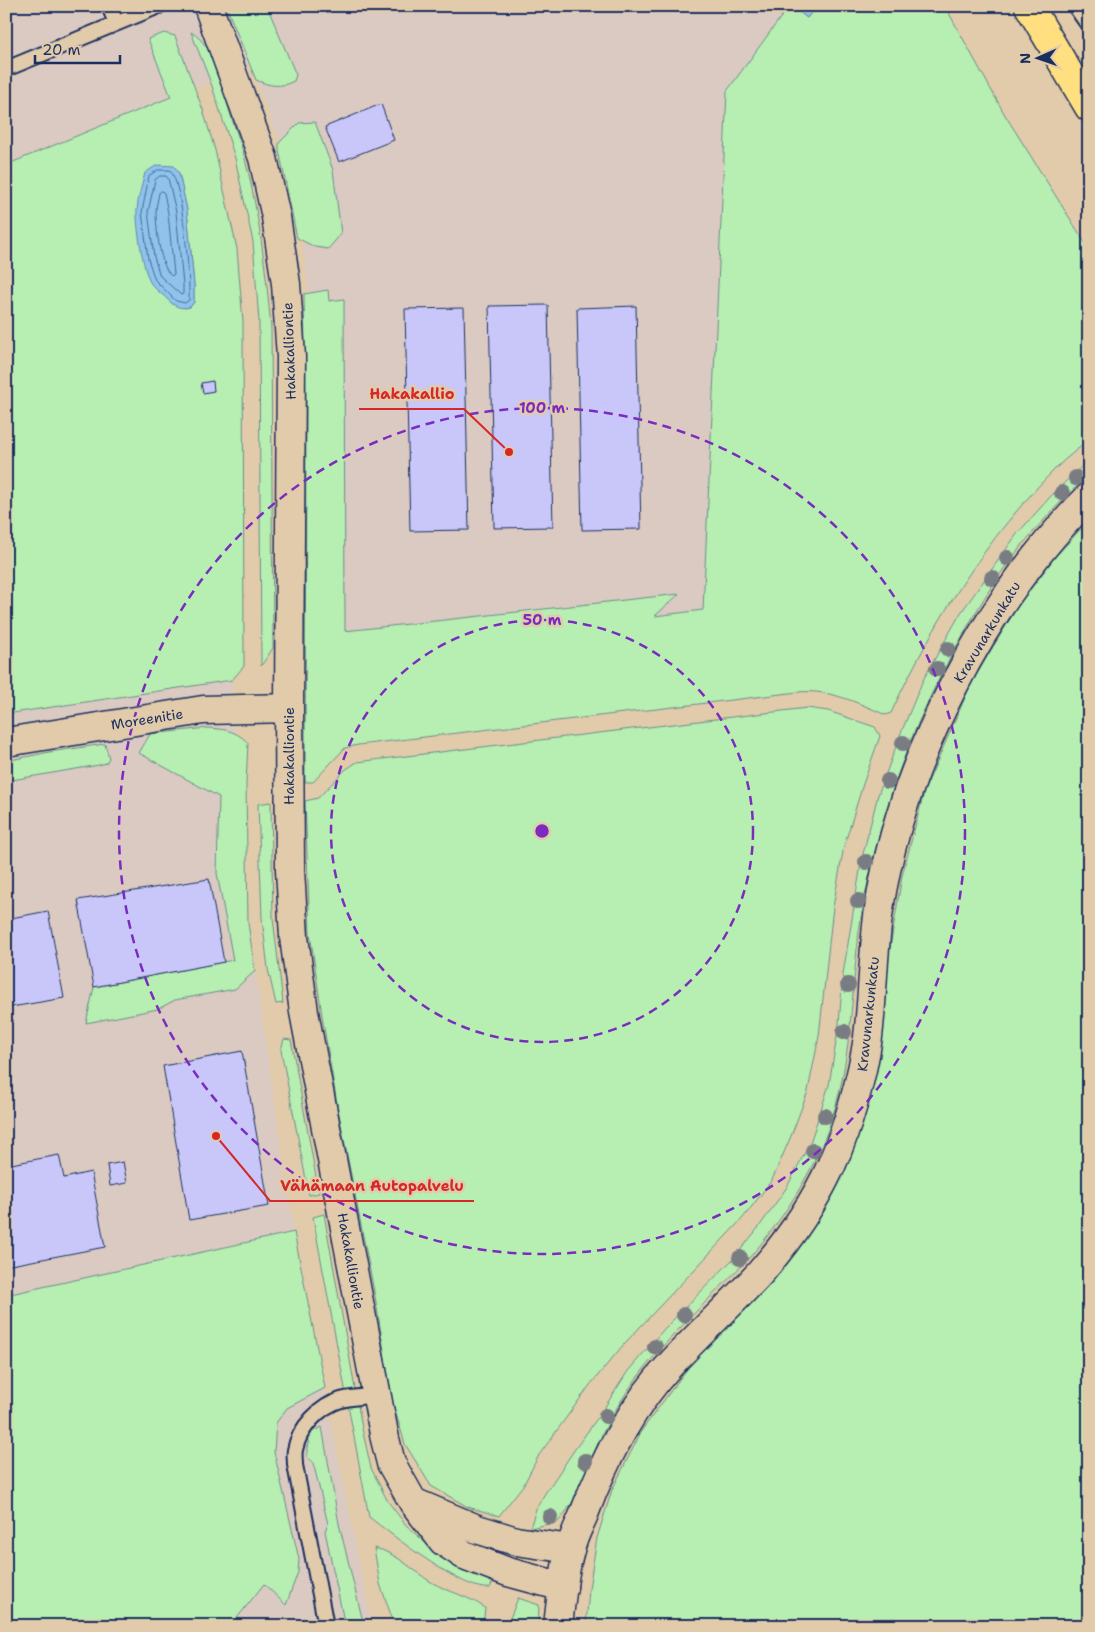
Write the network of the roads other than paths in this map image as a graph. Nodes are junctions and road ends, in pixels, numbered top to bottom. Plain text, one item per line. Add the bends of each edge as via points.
1 (109, 6) edge
2 (159, 6) edge
3 (208, 6) edge
4 (1029, 6) edge
5 (1075, 6) edge
6 (116, 23) junction
7 (1089, 26) edge
8 (6, 69) edge
9 (1089, 107) edge
10 (1089, 497) edge
11 (289, 708) junction
12 (6, 742) edge
13 (376, 1395) junction
14 (413, 1502) junction
15 (570, 1549) junction
16 (562, 1593) junction
17 (326, 1626) edge
18 (558, 1626) edge
19 (571, 1626) edge

1 - 6 lane
2 - 6 lane
3 - 11 street, Hakakalliontie via 263,158 286,284 290,357
4 - 9 highway
5 - 7 lane
6 - 8 lane
10 - 15 street, Kravunarkunkatu via 1034,560 1000,606 966,662 918,769 889,860 880,908 861,1075 831,1166 787,1240 759,1274 668,1366 637,1406 596,1482
11 - 12 street, Moreenitie via 203,710
11 - 13 street, Hakakalliontie via 290,870 294,937 304,1012
13 - 14 street, Hakakalliontie via 391,1463
13 - 17 lane via 330,1405 306,1426 295,1450 295,1465
14 - 15 street via 477,1529
14 - 16 street, Hakakalliontie via 443,1541 464,1555
15 - 16 street, Kravunarkunkatu
16 - 18 street, Kravunarkunkatu
16 - 19 street

